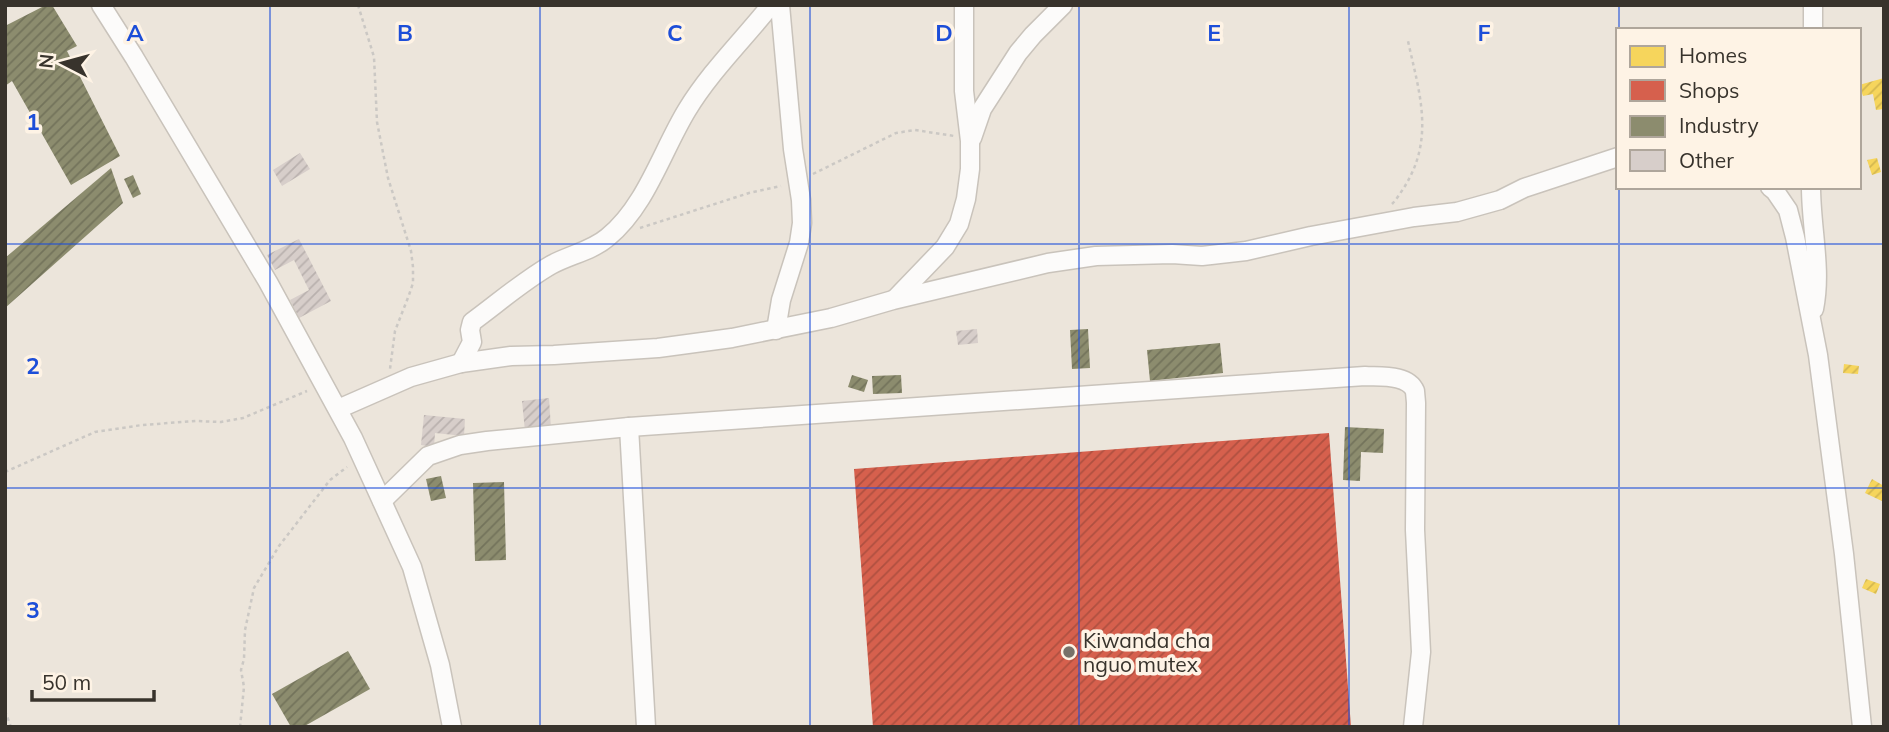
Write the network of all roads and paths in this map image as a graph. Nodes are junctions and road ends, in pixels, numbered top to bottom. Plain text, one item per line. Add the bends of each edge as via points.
1 (101, 5) edge
2 (358, 5) edge
3 (771, 5) edge
4 (780, 5) edge
5 (964, 5) edge
6 (1063, 5) edge
7 (1813, 5) edge
8 (1813, 28) edge
9 (1408, 41) dead end
10 (970, 141) junction
11 (1616, 158) edge
12 (798, 181) junction
13 (1772, 189) edge
14 (1811, 189) edge
15 (1368, 225) junction
16 (637, 229) dead end
17 (893, 300) junction
18 (1811, 324) junction
19 (776, 330) junction
20 (461, 363) junction
21 (323, 383) junction
22 (387, 387) junction
23 (338, 409) junction
24 (629, 427) junction
25 (361, 456) junction
26 (5, 472) edge
27 (382, 501) junction
28 (5, 711) edge
29 (11, 727) edge
30 (240, 727) edge
31 (452, 727) edge
32 (646, 727) edge
33 (1413, 727) edge
34 (1862, 727) edge

1 - 21 street via 268,282
2 - 22 path via 374,57 377,122 387,178 413,267 409,295 395,331
3 - 20 street via 707,80 645,189 609,237 550,266 472,322 472,342
4 - 12 street
5 - 10 street via 964,91
6 - 10 street via 1033,34 991,92
7 - 8 street
9 - 15 path via 1423,108 1418,160 1396,200
10 - 12 path via 937,132 897,133
10 - 17 street via 970,169 959,224 945,247
11 - 15 street via 1482,206
12 - 16 path
12 - 19 street via 802,223
13 - 18 street via 1788,210
14 - 18 street via 1817,293
15 - 17 street via 1246,251 1202,256 1096,256 1048,263
17 - 19 street
18 - 34 street via 1842,533
19 - 20 street via 658,348
20 - 22 street
21 - 23 street
21 - 26 path via 243,418 95,432
22 - 23 street
23 - 25 street
24 - 27 street via 445,449 428,456
24 - 32 street
24 - 33 street via 1365,376 1399,379 1415,391 1416,403 1415,530 1421,652
25 - 27 street
25 - 30 path via 330,480 279,546 254,588 245,630
27 - 31 street via 412,567
28 - 29 path

